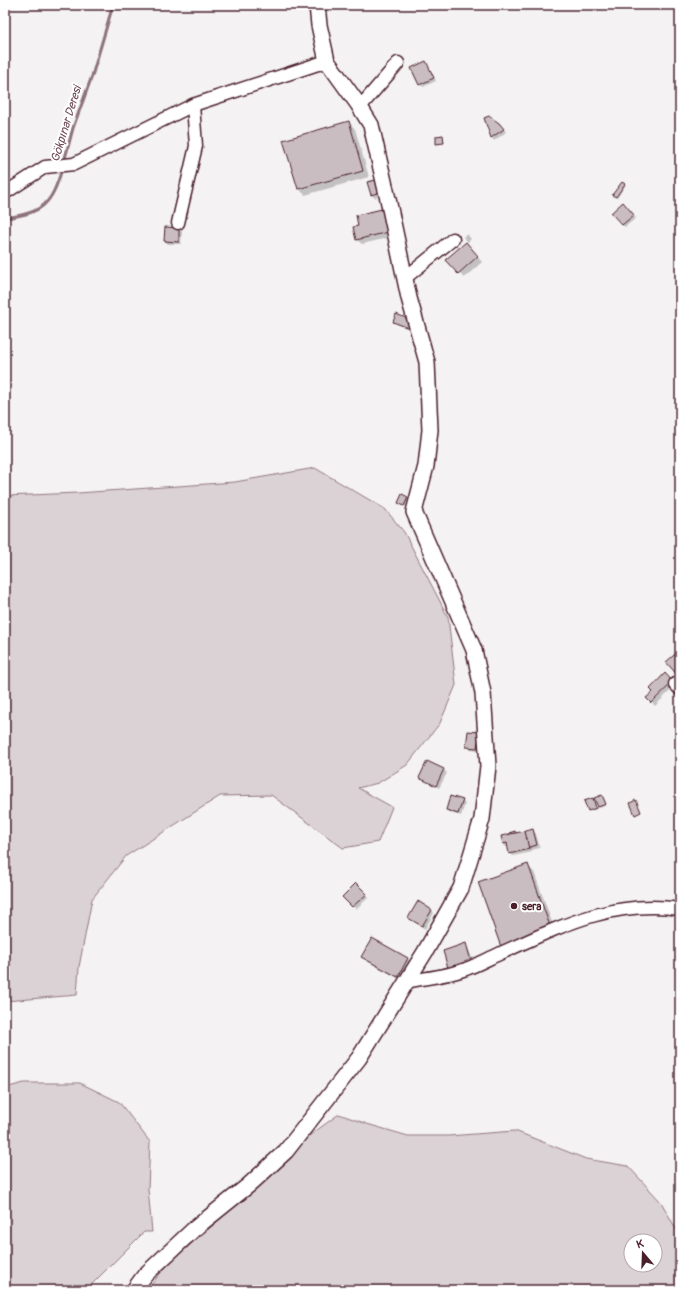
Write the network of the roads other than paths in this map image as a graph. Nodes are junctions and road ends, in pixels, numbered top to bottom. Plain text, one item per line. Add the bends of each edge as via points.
1 (317, 5) edge
2 (327, 61) junction
3 (398, 63) dead end
4 (192, 105) junction
5 (360, 107) junction
6 (5, 193) edge
7 (178, 223) dead end
8 (453, 239) dead end
9 (404, 278) junction
10 (680, 909) edge
11 (406, 982) junction
12 (134, 1290) edge

1 - 2 street
2 - 4 street
2 - 5 street
3 - 5 street
4 - 6 street via 74,164 45,167
4 - 7 street via 196,146
5 - 9 street via 371,125
8 - 9 street
9 - 11 street via 427,362 430,430 426,466 414,512 474,650 483,693 488,766 482,819 461,888
10 - 11 street via 632,907 597,914 569,923 465,970
11 - 12 street via 359,1058 286,1151 249,1186 193,1230 145,1275

